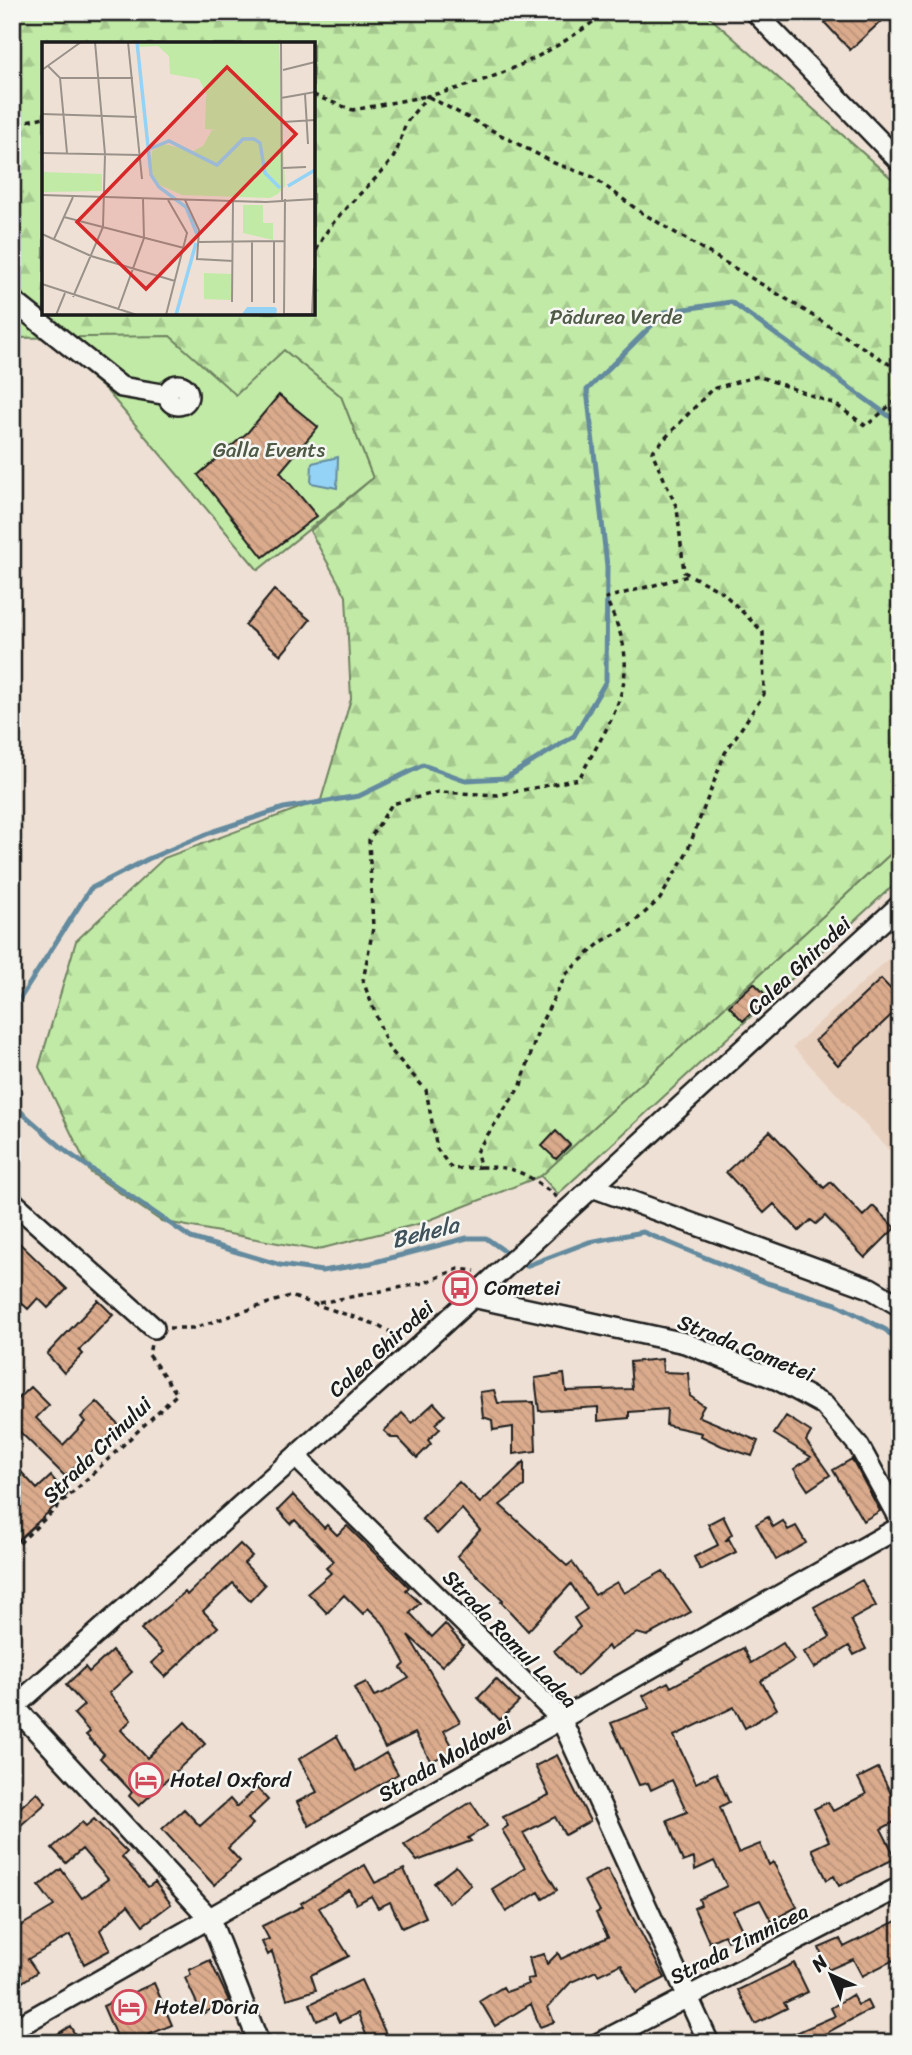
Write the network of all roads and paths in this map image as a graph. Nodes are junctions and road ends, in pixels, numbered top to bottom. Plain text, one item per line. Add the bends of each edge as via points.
1 (606, 12) edge
2 (755, 12) edge
3 (315, 96) edge
4 (427, 96) junction
5 (42, 117) edge
6 (12, 132) edge
7 (900, 162) edge
8 (315, 254) edge
9 (12, 300) edge
10 (900, 371) edge
11 (168, 395) dead end
12 (900, 397) edge
13 (690, 576) junction
14 (900, 905) edge
15 (481, 1167) junction
16 (592, 1187) junction
17 (557, 1197) dead end
18 (12, 1201) edge
19 (496, 1275) junction
20 (472, 1297) junction
21 (317, 1303) junction
22 (900, 1306) edge
23 (154, 1328) junction
24 (416, 1349) junction
25 (296, 1457) junction
26 (900, 1521) edge
27 (900, 1527) edge
28 (12, 1550) edge
29 (13, 1706) edge
30 (561, 1719) junction
31 (900, 1887) edge
32 (210, 1919) junction
33 (688, 1996) junction
34 (12, 2030) edge
35 (259, 2043) edge
36 (598, 2043) edge
37 (709, 2043) edge

1 - 4 path via 549,53 468,87
2 - 7 street
3 - 4 path via 353,110
4 - 8 path via 406,124 395,154 366,191 338,215
4 - 10 path via 554,163 593,177 639,211
5 - 6 path via 23,122
9 - 11 street via 121,387
12 - 13 path via 866,426 835,404 758,376 712,389 652,452 677,508 684,572
13 - 15 path via 722,592 764,632 764,694 725,753 687,852 660,899 567,973 540,1025 521,1085 476,1152
13 - 15 path via 606,598 623,643 626,678 620,704 579,779 498,795 438,792 392,804 369,840 373,928 363,981 388,1047 426,1090 437,1149 452,1169
14 - 16 street, Calea Ghirodei
15 - 17 path via 508,1167 527,1174
16 - 19 street, Calea Ghirodei
16 - 22 street via 870,1288
18 - 23 street
19 - 20 street, Calea Ghirodei
19 - 21 path via 458,1269 424,1283
20 - 24 street, Calea Ghirodei
20 - 26 street, Strada Cometei via 685,1343 778,1380 824,1405 859,1446
21 - 23 path via 290,1296 194,1328
21 - 24 path via 377,1325
23 - 28 path, Strada Crinului via 149,1355 177,1394
24 - 25 street, Calea Ghirodei
25 - 29 street, Calea Ghirodei
25 - 30 street, Strada Romul Ladea
27 - 30 street, Strada Moldovei
29 - 32 street
30 - 32 street, Strada Moldovei
30 - 33 street, Strada Romul Ladea
31 - 33 street, Strada Zimnicea
32 - 34 street, Strada Moldovei
32 - 35 street
33 - 36 street, Strada Zimnicea
33 - 37 street, Strada Romul Ladea

